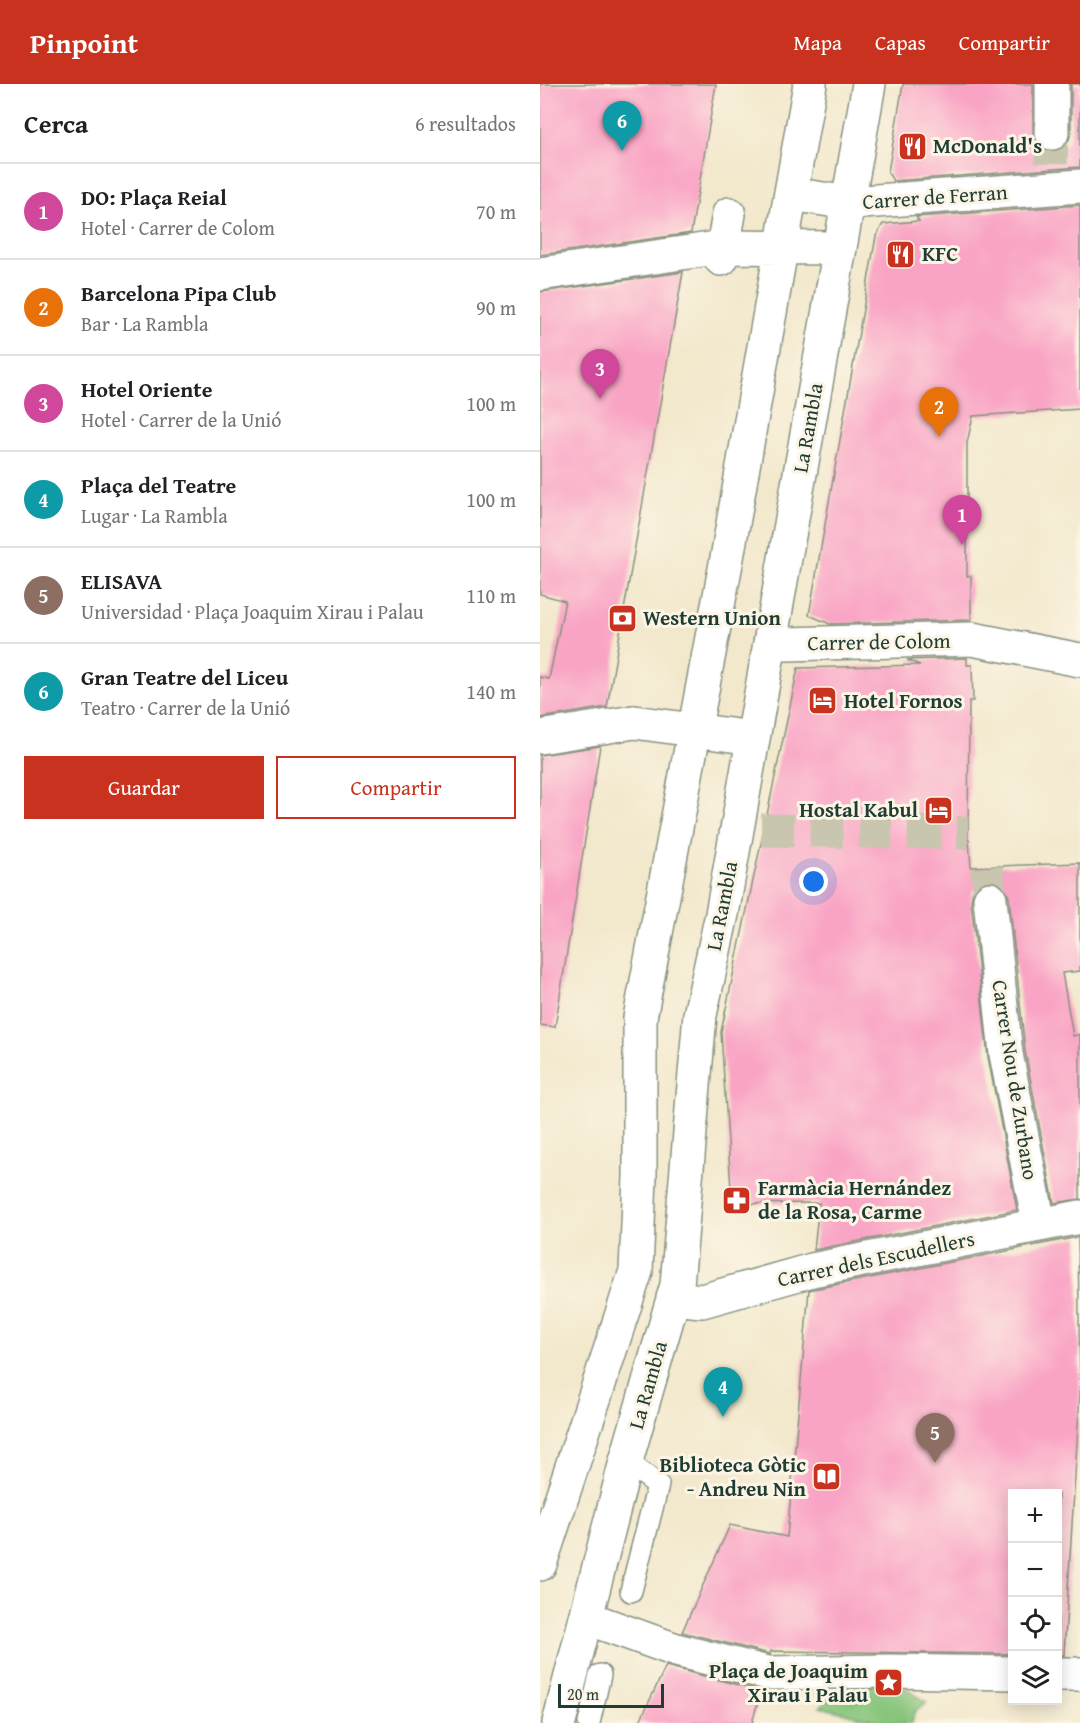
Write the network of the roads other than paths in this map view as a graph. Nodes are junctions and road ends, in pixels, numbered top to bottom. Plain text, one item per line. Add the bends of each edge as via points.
1 (810, 84) edge
2 (869, 84) edge
3 (1052, 84) edge
4 (1060, 168) edge
5 (791, 194) junction
6 (849, 203) junction
7 (729, 214) dead end
8 (781, 247) junction
9 (840, 248) junction
10 (722, 253) junction
11 (540, 274) edge
12 (786, 644) dead end
13 (1080, 660) edge
14 (694, 730) junction
15 (540, 737) edge
16 (753, 738) junction
17 (990, 899) tunnel mouth
18 (1080, 1217) edge
19 (1039, 1224) junction
20 (673, 1298) junction
21 (626, 1461) junction
22 (540, 1564) edge
23 (631, 1591) dead end
24 (587, 1618) junction
25 (1008, 1673) edge
26 (1062, 1674) edge
27 (1080, 1674) edge
28 (600, 1675) dead end
29 (559, 1723) edge
30 (589, 1723) edge

1 - 5 street
2 - 6 street, La Rambla
3 - 4 street
4 - 6 street, Carrer de Ferran
5 - 6 street, Carrer de Ferran
5 - 8 street
6 - 9 street, La Rambla
7 - 10 street
8 - 9 street
8 - 10 street
8 - 14 street
9 - 16 street, La Rambla
10 - 11 street
12 - 13 street, Carrer de Colom via 972,639
14 - 15 street via 634,722
14 - 16 street
14 - 22 street via 640,1018 636,1271
16 - 20 street, La Rambla via 700,1015
17 - 19 street, Carrer Nou de Zurbano via 1006,1054
18 - 19 street, Carrer dels Escudellers
19 - 20 street, Carrer dels Escudellers via 812,1270 702,1301
20 - 21 street, La Rambla
21 - 23 lane via 658,1485
21 - 24 street, La Rambla
24 - 25 street via 676,1650 768,1673
24 - 29 street, La Rambla
26 - 27 street
28 - 30 lane

